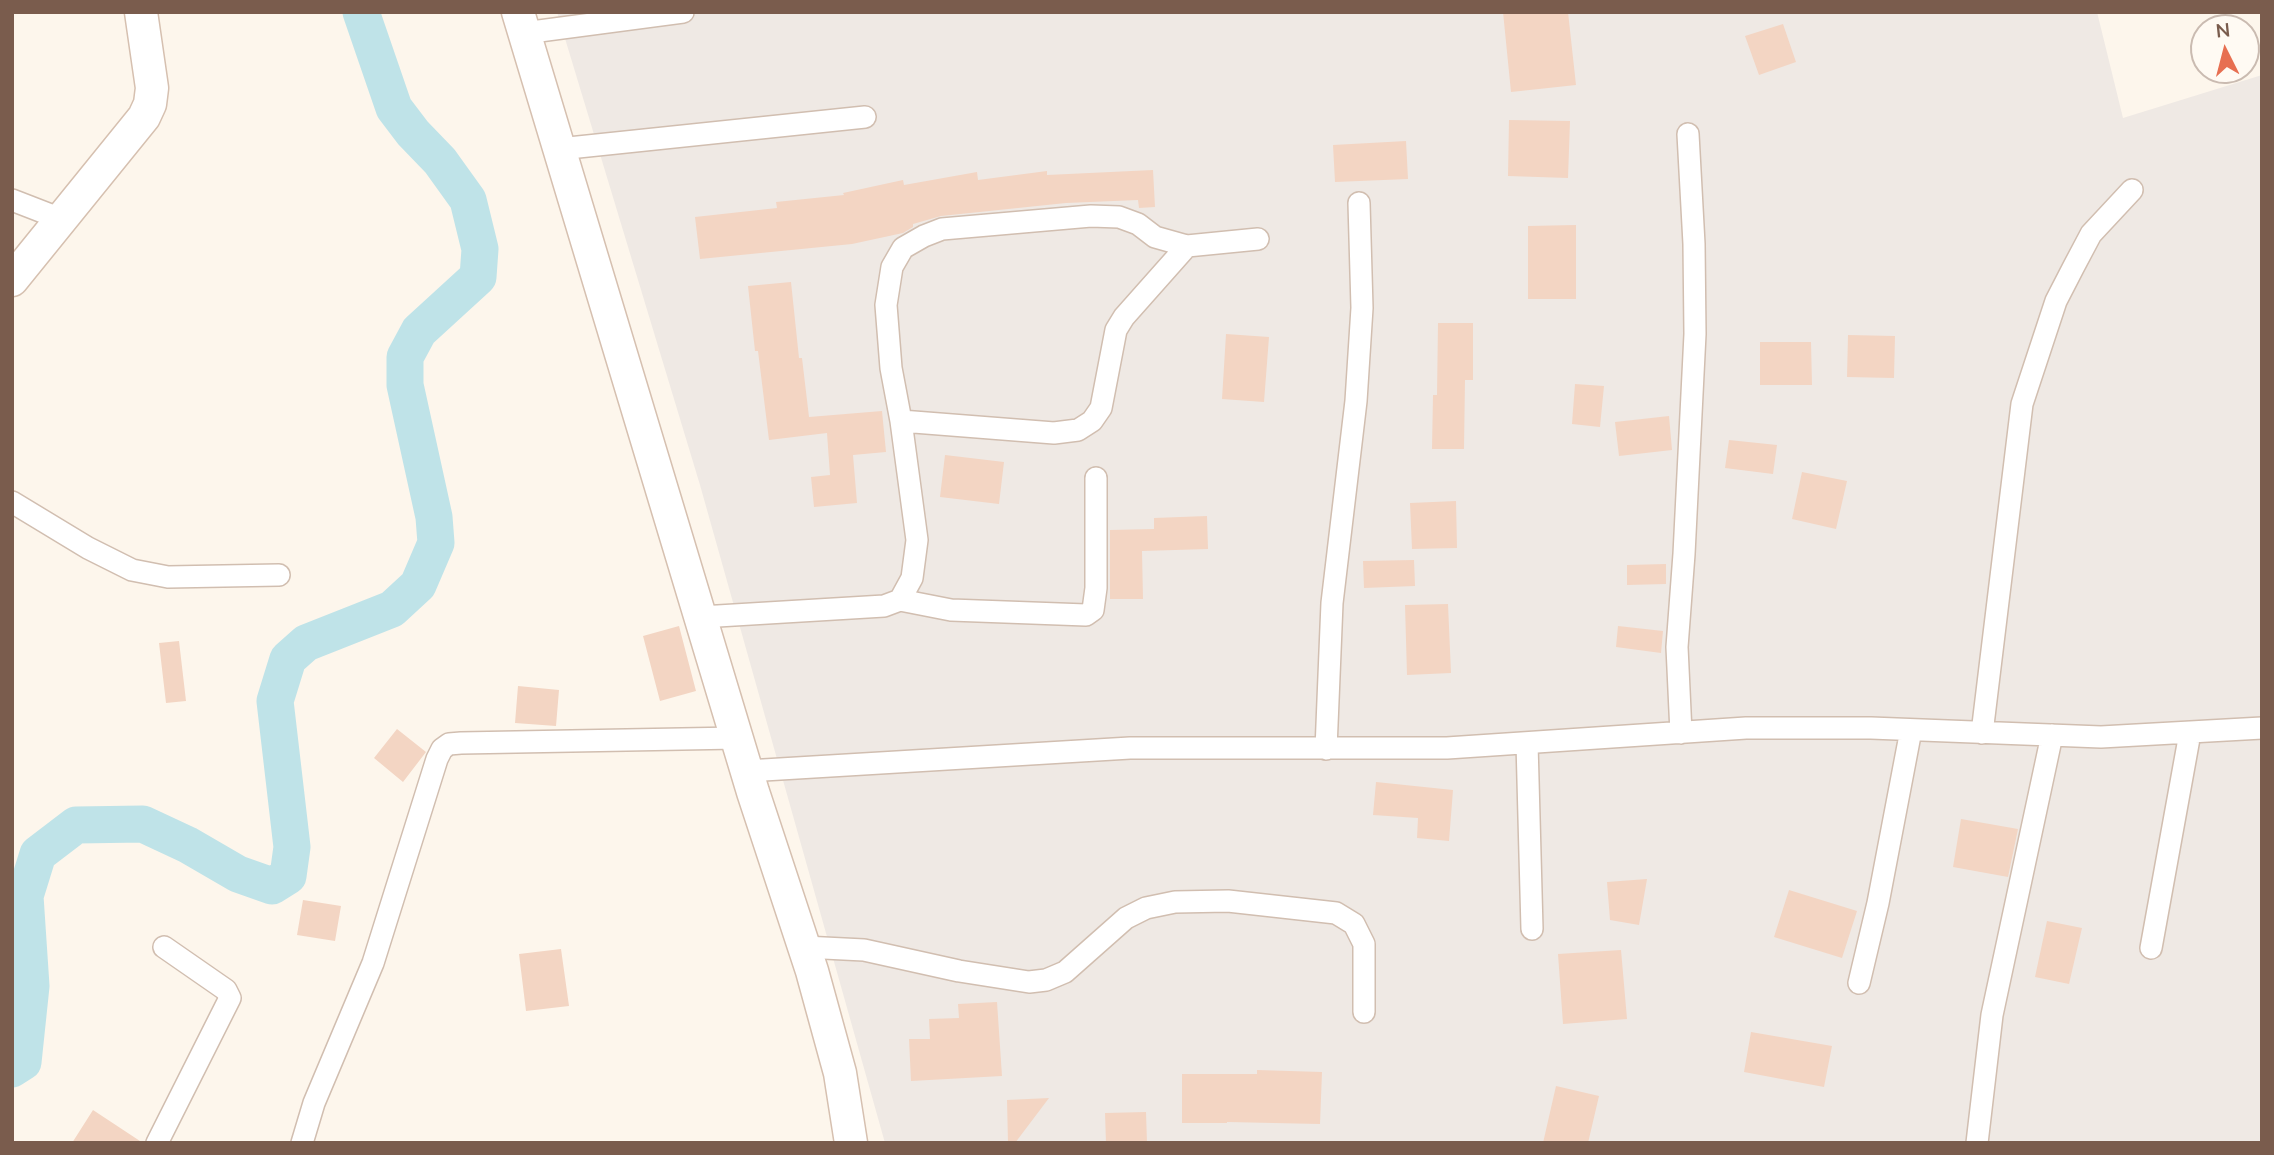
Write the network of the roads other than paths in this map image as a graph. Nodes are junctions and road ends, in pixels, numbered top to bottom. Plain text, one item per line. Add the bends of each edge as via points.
1 (141, 12) edge
2 (683, 12) edge
3 (521, 23) edge
4 (865, 117) dead end
5 (1688, 134) dead end
6 (559, 149) junction
7 (2132, 190) dead end
8 (12, 200) edge
9 (1359, 203) dead end
10 (61, 219) junction
11 (1258, 239) dead end
12 (1187, 246) junction
13 (12, 280) edge
14 (901, 421) junction
15 (1096, 478) dead end
16 (12, 502) edge
17 (279, 575) dead end
18 (900, 600) junction
19 (701, 618) junction
20 (2262, 728) edge
21 (1911, 730) junction
22 (1681, 733) junction
23 (1982, 733) junction
24 (2190, 733) junction
25 (2052, 735) junction
26 (737, 738) junction
27 (1527, 743) junction
28 (1326, 749) junction
29 (747, 771) junction
30 (1532, 929) dead end
31 (164, 947) dead end
32 (804, 947) junction
33 (2151, 948) dead end
34 (1860, 983) dead end
35 (1364, 1012) dead end
36 (157, 1143) edge
37 (302, 1143) edge
38 (851, 1143) edge
39 (1977, 1143) edge

1 - 10 main road via 150,104
2 - 3 street
3 - 6 main road
4 - 6 street
5 - 22 street via 1695,334 1677,647
6 - 19 main road
7 - 23 street via 2091,234 2073,268 2056,302 2022,404
8 - 10 street
9 - 28 street via 1362,308 1332,603
10 - 13 main road
11 - 12 street
12 - 14 street via 1116,330 1101,408 1092,421 1077,430 1054,433
12 - 14 street via 1155,237 1119,217 1091,216 942,229 903,248 892,267 886,305
14 - 18 street via 917,540 912,578
15 - 18 street via 1096,588 1093,610 1086,615 951,610
16 - 17 street via 132,570 168,578
18 - 19 street via 884,606
19 - 26 main road
20 - 24 street
21 - 22 street
21 - 23 street
21 - 34 street
22 - 27 street
23 - 25 street
24 - 25 street
24 - 33 street
25 - 39 street via 1992,1015
26 - 29 main road
26 - 37 street via 461,743 442,749 373,963 314,1103
27 - 28 street
27 - 30 street
28 - 29 street via 1130,748
29 - 32 main road
31 - 36 street via 226,990 230,998
32 - 35 street via 864,950 1029,982 1065,972 1126,918 1146,908 1175,902 1228,901 1336,913 1354,924 1364,944
32 - 38 main road via 840,1073

